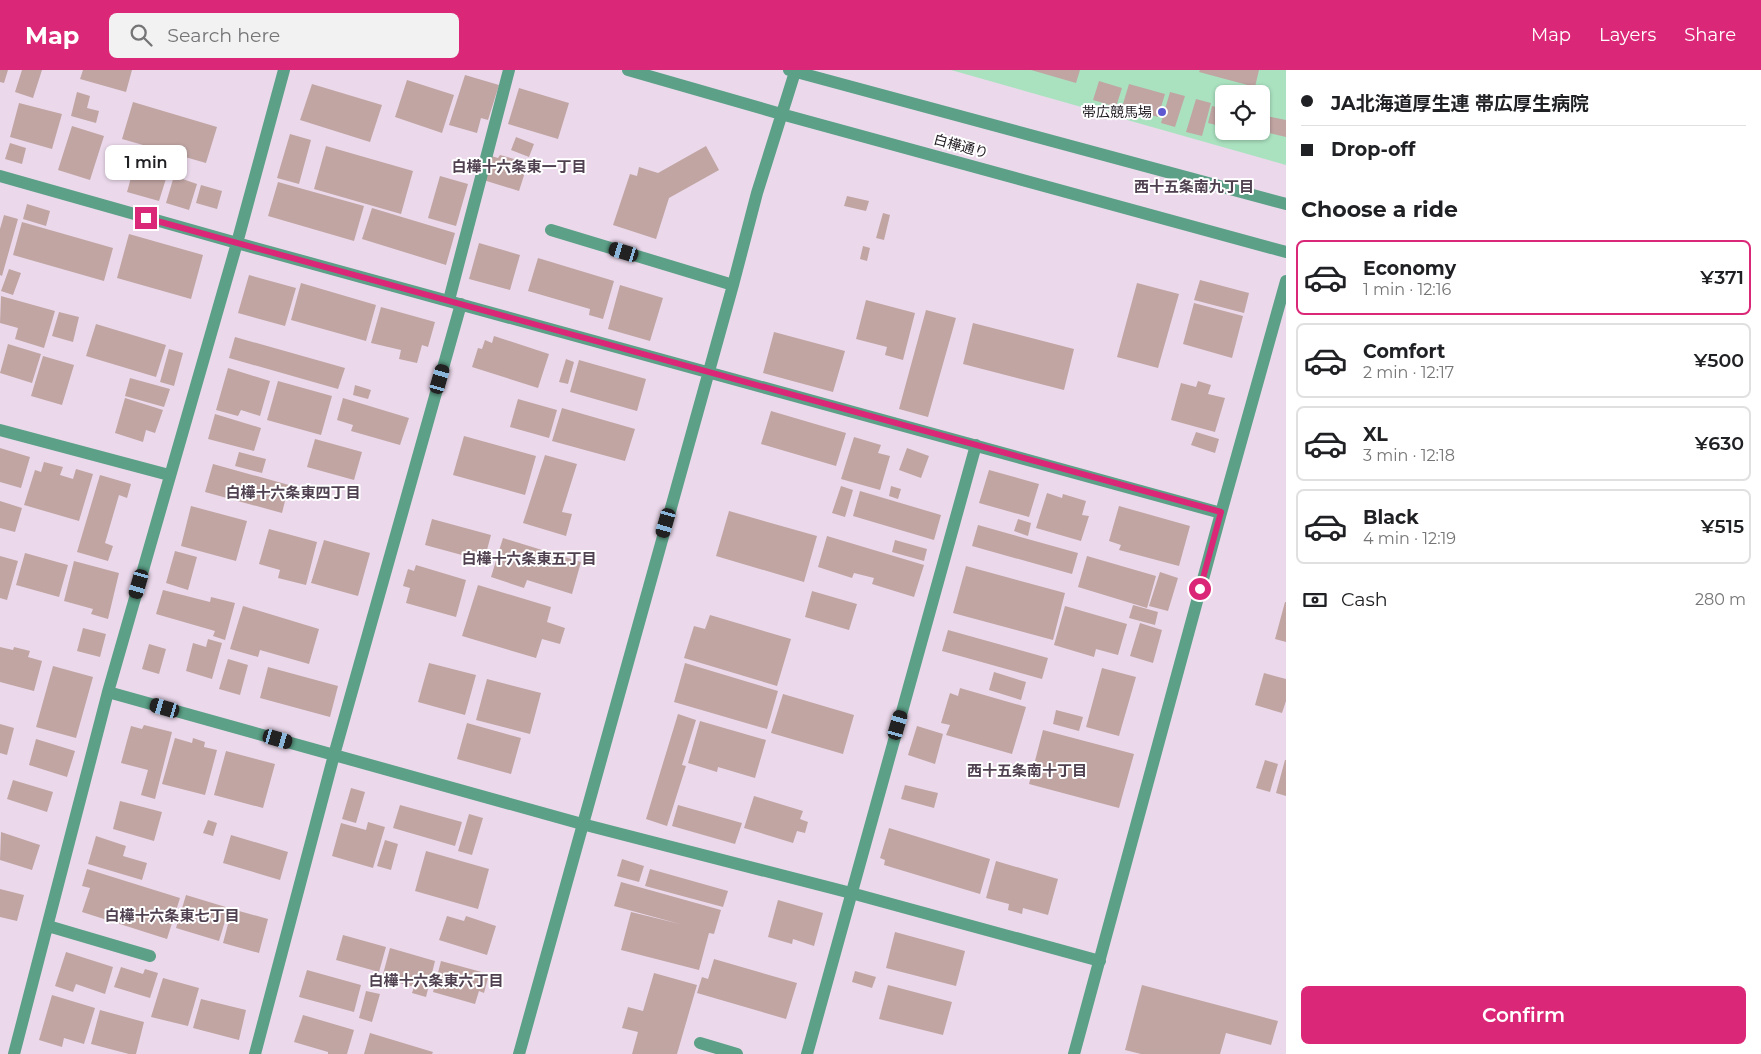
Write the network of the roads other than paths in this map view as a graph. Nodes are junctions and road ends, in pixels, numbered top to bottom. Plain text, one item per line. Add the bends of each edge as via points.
1 (284, 70) edge
2 (509, 70) edge
3 (628, 70) edge
4 (792, 71) edge
5 (781, 114) junction
6 (0, 176) edge
7 (1286, 204) edge
8 (551, 230) dead end
9 (237, 243) junction
10 (1286, 252) edge
11 (1286, 281) edge
12 (733, 284) junction
13 (455, 302) junction
14 (708, 372) junction
15 (0, 430) edge
16 (976, 444) junction
17 (169, 475) junction
18 (1221, 512) junction
19 (108, 692) junction
20 (334, 755) junction
21 (582, 824) junction
22 (851, 893) junction
23 (48, 926) junction
24 (150, 956) dead end
25 (1100, 961) junction
26 (700, 1043) dead end
27 (14, 1054) edge
28 (256, 1054) edge
29 (519, 1054) edge
30 (737, 1054) edge
31 (807, 1054) edge
32 (1074, 1054) edge

1 - 9 street
2 - 13 street
3 - 5 street, 白樺通り
4 - 5 street
4 - 7 street, 白樺通り
5 - 10 street, 白樺通り
5 - 12 street
6 - 9 street
8 - 12 street
9 - 13 street
9 - 17 street
11 - 18 street
12 - 14 street
13 - 14 street
13 - 20 street
14 - 16 street
14 - 21 street
15 - 17 street
16 - 18 street
16 - 22 street
17 - 19 street
18 - 25 street
19 - 20 street
19 - 23 street
20 - 21 street
20 - 28 street
21 - 22 street
21 - 29 street
22 - 25 street
22 - 31 street
23 - 24 street
23 - 27 street
25 - 32 street
26 - 30 street

